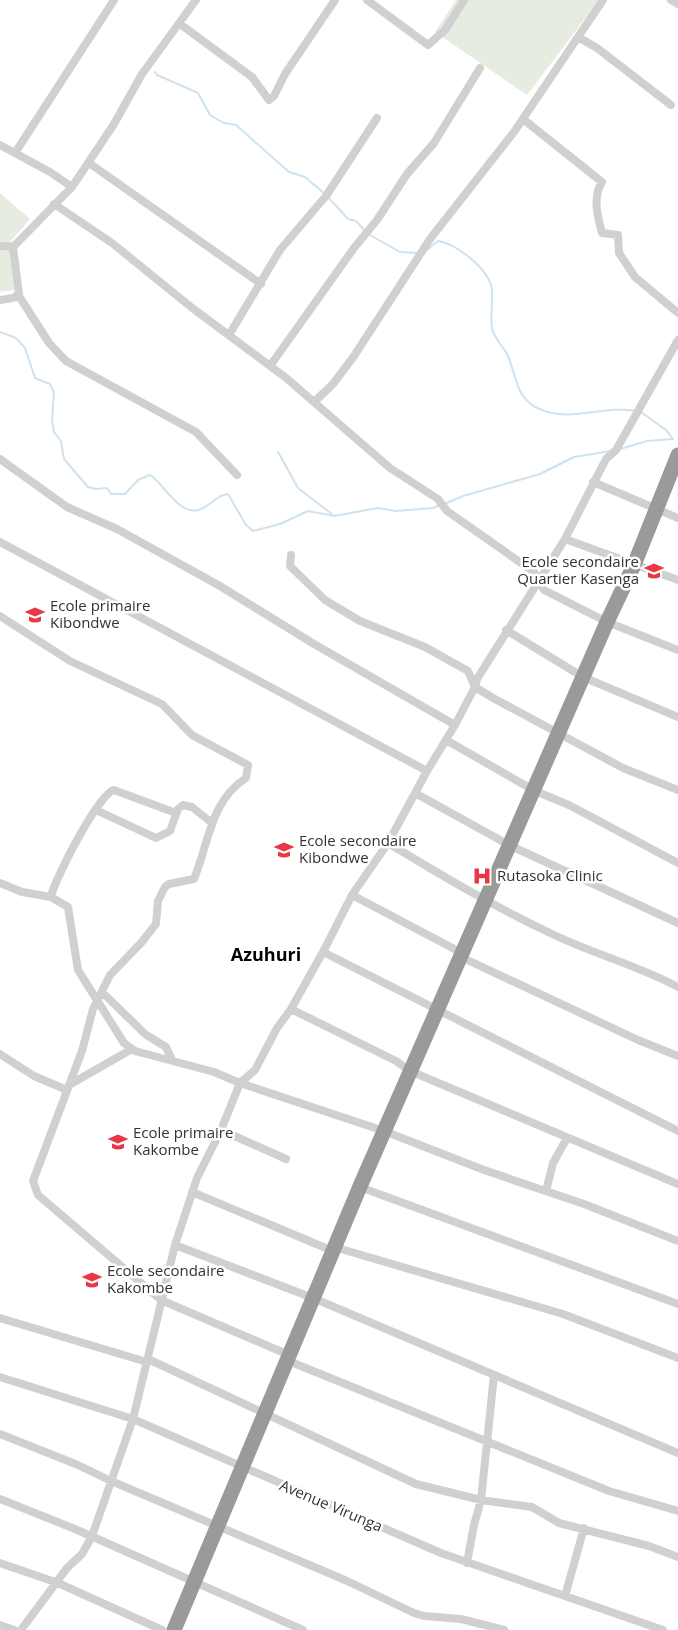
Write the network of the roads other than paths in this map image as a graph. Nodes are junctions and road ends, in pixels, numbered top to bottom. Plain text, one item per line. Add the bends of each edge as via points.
1 (114, 0) edge
2 (196, 0) edge
3 (335, 0) edge
4 (367, 0) edge
5 (464, 0) edge
6 (604, 0) edge
7 (671, 0) edge
8 (678, 4) edge
9 (180, 24) junction
10 (578, 37) junction
11 (480, 68) dead end
12 (671, 106) dead end
13 (377, 118) dead end
14 (523, 119) junction
15 (0, 145) edge
16 (15, 153) junction
17 (89, 163) junction
18 (72, 187) junction
19 (54, 204) junction
20 (0, 246) edge
21 (14, 247) junction
22 (262, 284) junction
23 (19, 296) junction
24 (0, 300) edge
25 (678, 313) edge
26 (229, 335) junction
27 (678, 340) edge
28 (270, 366) junction
29 (314, 402) junction
30 (0, 459) edge
31 (676, 465) edge
32 (237, 475) dead end
33 (593, 482) junction
34 (656, 508) junction
35 (678, 518) edge
36 (565, 539) junction
37 (0, 542) edge
38 (291, 555) dead end
39 (634, 565) junction
40 (678, 580) edge
41 (538, 581) junction
42 (0, 616) edge
43 (607, 622) junction
44 (506, 630) junction
45 (678, 650) edge
46 (583, 677) junction
47 (475, 687) junction
48 (678, 717) edge
49 (455, 725) junction
50 (558, 734) junction
51 (446, 740) junction
52 (427, 771) junction
53 (678, 790) edge
54 (535, 791) junction
55 (415, 794) junction
56 (96, 810) junction
57 (176, 813) junction
58 (212, 823) junction
59 (388, 844) junction
60 (511, 846) junction
61 (678, 863) edge
62 (0, 883) edge
63 (352, 895) junction
64 (51, 897) junction
65 (486, 901) junction
66 (678, 923) edge
67 (323, 952) junction
68 (461, 955) junction
69 (678, 988) edge
70 (102, 992) junction
71 (97, 1000) junction
72 (291, 1010) junction
73 (437, 1010) junction
74 (132, 1049) junction
75 (0, 1054) edge
76 (678, 1056) edge
77 (172, 1060) junction
78 (410, 1071) junction
79 (240, 1083) junction
80 (68, 1087) junction
81 (221, 1130) junction
82 (384, 1131) junction
83 (678, 1131) edge
84 (567, 1138) junction
85 (286, 1159) dead end
86 (678, 1184) edge
87 (360, 1187) junction
88 (546, 1191) junction
89 (192, 1192) junction
90 (678, 1241) edge
91 (174, 1245) junction
92 (333, 1249) junction
93 (313, 1298) junction
94 (160, 1300) junction
95 (678, 1304) edge
96 (0, 1318) edge
97 (288, 1357) junction
98 (678, 1358) edge
99 (147, 1361) junction
100 (494, 1375) junction
101 (0, 1377) edge
102 (263, 1414) junction
103 (133, 1420) junction
104 (0, 1434) edge
105 (489, 1442) junction
106 (678, 1453) edge
107 (241, 1468) junction
108 (111, 1481) junction
109 (0, 1499) edge
110 (481, 1500) junction
111 (678, 1511) edge
112 (218, 1526) junction
113 (584, 1528) junction
114 (92, 1536) junction
115 (678, 1557) edge
116 (0, 1563) edge
117 (467, 1563) junction
118 (195, 1582) junction
119 (58, 1583) junction
120 (565, 1596) junction
121 (0, 1625) edge
122 (14, 1630) edge
123 (21, 1630) edge
124 (162, 1630) edge
125 (174, 1630) edge
126 (302, 1630) edge
127 (504, 1630) edge
128 (663, 1630) edge

1 - 16 street
2 - 9 street
3 - 9 street via 270,100 252,78
4 - 5 street via 428,45 445,30
6 - 10 street
7 - 8 street
9 - 17 street via 142,74
10 - 12 street
10 - 14 street
11 - 28 street via 434,143 407,174
13 - 22 street via 326,196 280,250
14 - 25 street via 602,182 598,188 597,211 602,234 618,235 620,253 635,277
14 - 29 street via 430,239 387,308 333,384
15 - 16 street
16 - 18 street
17 - 18 street
17 - 22 street
18 - 19 street
19 - 21 street
19 - 26 street via 112,243
20 - 21 street
21 - 23 street
22 - 26 street
23 - 24 street
23 - 32 street via 49,343 66,361 196,432
26 - 28 street
27 - 33 street via 616,450 606,459
28 - 29 street
29 - 41 street via 390,468 534,572
30 - 49 street via 67,507 117,529 220,586
31 - 34 highway
33 - 34 street
33 - 36 street
34 - 35 street
34 - 39 highway
36 - 39 street
36 - 41 street
37 - 52 street
38 - 47 street via 290,566 325,600 360,621 425,647 468,671
39 - 40 street
39 - 43 highway
41 - 43 street via 544,590
41 - 44 street
42 - 58 street via 70,661 162,704 192,734 248,766 246,778 222,800
43 - 45 street
43 - 46 highway
44 - 46 street
44 - 47 street via 477,678
46 - 48 street
46 - 50 highway
47 - 49 street
47 - 50 street
49 - 51 street
50 - 53 street via 622,768
50 - 54 highway
51 - 52 street
51 - 54 street
52 - 55 street
54 - 60 highway
54 - 61 street via 569,805
55 - 59 street
55 - 60 street
56 - 57 street via 112,790
56 - 57 street via 156,838 170,830
56 - 64 street via 56,878
57 - 58 street via 181,806 188,805
58 - 70 street via 194,878 165,887 158,901 156,924 119,964
59 - 63 street
59 - 65 street
60 - 65 highway
60 - 66 street
62 - 64 street via 22,892
63 - 67 street
63 - 68 street
64 - 71 street via 68,907 78,970
65 - 68 highway
65 - 69 street via 549,933
67 - 72 street
67 - 73 street
68 - 73 highway
68 - 76 street
70 - 71 street
70 - 77 street via 145,1034 166,1047
71 - 74 street via 124,1043
71 - 80 street
72 - 78 street via 396,1061
72 - 79 street via 277,1028 255,1070
73 - 78 highway
73 - 83 street
74 - 77 street
74 - 80 street
75 - 80 street via 34,1076
77 - 79 street
78 - 82 highway
78 - 84 street
79 - 81 street
79 - 82 street
80 - 94 street via 33,1181 38,1196
81 - 85 street
81 - 89 street
82 - 87 highway
82 - 88 street
84 - 86 street
84 - 88 street via 554,1164
87 - 92 highway
87 - 95 street
88 - 90 street
89 - 91 street
89 - 92 street
91 - 93 street
91 - 94 street
92 - 93 highway
92 - 98 street via 563,1314
93 - 97 highway
93 - 100 street
94 - 97 street
94 - 99 street
96 - 99 street
97 - 102 highway
97 - 105 street
99 - 102 street
99 - 103 street
100 - 105 street
100 - 106 street
101 - 103 street, Avenue Virunga
102 - 107 highway
102 - 110 street via 416,1484
103 - 107 street, Avenue Virunga
103 - 108 street
104 - 108 street
105 - 110 street
105 - 111 street via 609,1491
107 - 112 highway
107 - 117 street, Avenue Virunga
108 - 112 street
108 - 114 street
109 - 114 street
110 - 113 street via 532,1507 559,1523
110 - 117 street
112 - 118 highway
112 - 127 street via 414,1613 461,1619
113 - 115 street
113 - 120 street
114 - 118 street
114 - 119 street
116 - 119 street
117 - 120 street, Avenue Virunga
118 - 125 highway
118 - 126 street
119 - 123 street
119 - 124 street
120 - 128 street, Avenue Virunga
121 - 122 street

